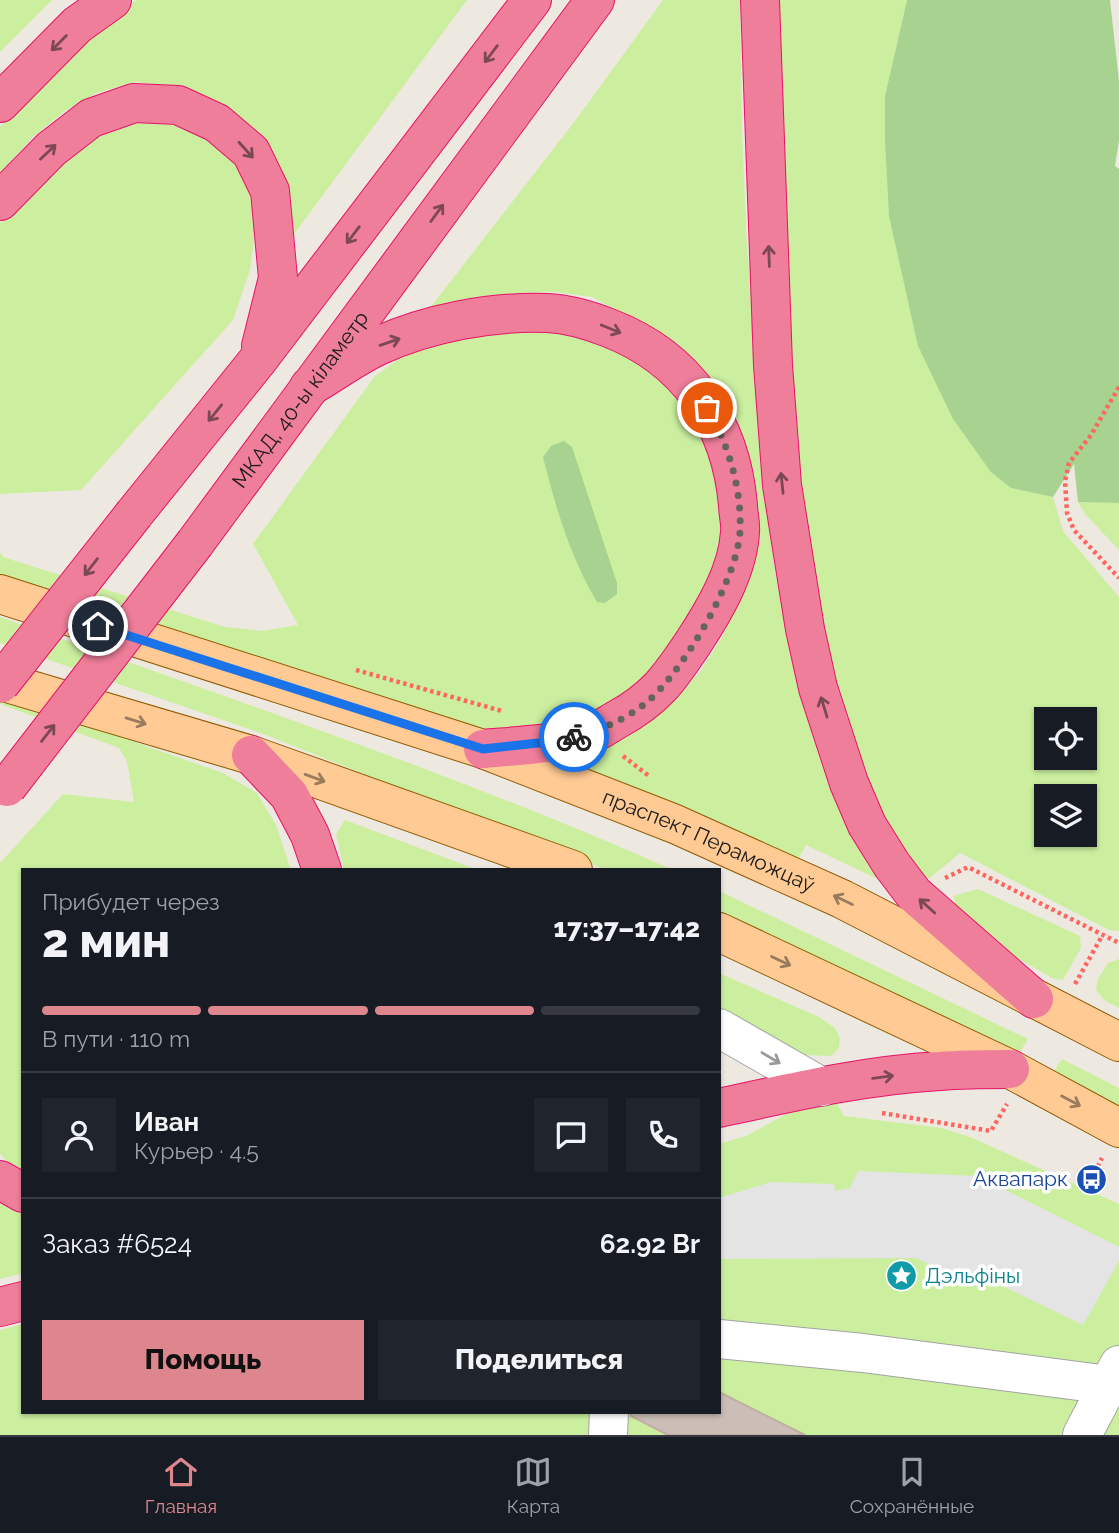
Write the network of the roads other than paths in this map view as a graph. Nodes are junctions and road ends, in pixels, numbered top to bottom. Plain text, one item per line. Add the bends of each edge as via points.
1 (112, 0) edge
2 (532, 0) edge
3 (595, 0) edge
4 (760, 0) edge
5 (0, 103) edge
6 (0, 201) edge
7 (258, 360) junction
8 (309, 387) junction
9 (0, 594) edge
10 (0, 682) edge
11 (483, 749) junction
12 (251, 755) junction
13 (3, 791) edge
14 (321, 868) edge
15 (567, 868) edge
16 (721, 934) edge
17 (1034, 999) junction
18 (721, 1029) edge
19 (1119, 1042) edge
20 (1010, 1069) junction
21 (822, 1087) junction
22 (721, 1108) edge
23 (1119, 1128) edge
24 (0, 1180) edge
25 (21, 1192) edge
26 (21, 1302) edge
27 (0, 1307) edge
28 (721, 1339) edge
29 (1114, 1375) edge
30 (609, 1414) edge
31 (608, 1435) edge
32 (1082, 1435) edge

1 -> 5 highway via 76,25
2 -> 7 highway
8 -> 3 highway, МКАД, 40-ы кіламетр
17 -> 4 highway via 914,894 892,865 853,793 818,688 782,485
6 -> 7 highway via 51,149 91,118 134,103 178,105 217,123 251,152 270,191 278,278
7 -> 10 highway, bridge
8 -> 11 highway via 377,346 455,320 550,313 588,320 629,336 665,359 696,390 718,427 736,489 740,532 733,567 717,601 668,681 642,706 593,733
13 -> 8 highway, МКАД, 40-ы кіламетр, bridge
9 - 11 main road, праспект Пераможцаў
10 -> 12 main road
17 -> 11 main road, праспект Пераможцаў via 842,899 676,824
12 - 14 highway via 289,795
12 -> 15 main road
16 -> 20 main road
17 - 19 main road, праспект Пераможцаў
18 -> 21 lane
21 -> 20 highway via 940,1071
20 -> 23 main road
21 - 22 highway
24 - 25 highway
26 - 27 highway
28 - 29 lane
29 - 32 lane
30 - 31 lane

